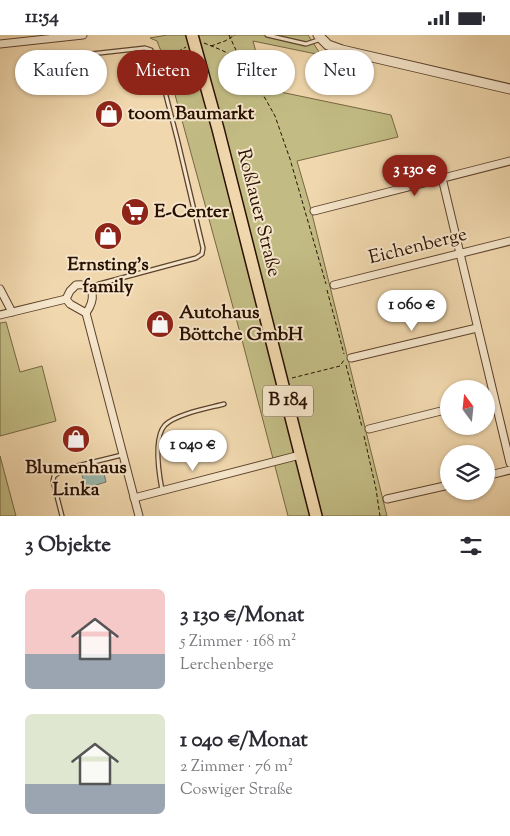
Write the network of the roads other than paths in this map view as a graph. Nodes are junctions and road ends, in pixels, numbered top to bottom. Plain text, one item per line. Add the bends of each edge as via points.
1 (83, 35) edge
2 (192, 35) edge
3 (267, 35) edge
4 (320, 37) edge
5 (0, 44) edge
6 (107, 52) edge
7 (510, 89) edge
8 (510, 161) edge
9 (442, 178) junction
10 (314, 211) dead end
11 (510, 241) edge
12 (461, 253) junction
13 (334, 285) dead end
14 (0, 289) edge
15 (90, 289) junction
16 (66, 299) junction
17 (12, 312) junction
18 (86, 313) junction
19 (0, 315) edge
20 (477, 328) junction
21 (348, 358) road end
22 (487, 380) edge
23 (224, 404) dead end
24 (440, 411) edge
25 (495, 415) edge
26 (369, 429) dead end
27 (123, 455) junction
28 (300, 455) junction
29 (510, 463) edge
30 (510, 470) edge
31 (495, 474) edge
32 (440, 487) edge
33 (162, 491) junction
34 (134, 498) junction
35 (387, 499) dead end
36 (62, 516) edge
37 (139, 516) edge
38 (316, 516) edge

1 - 5 street
2 - 28 main road, Roßlauer Straße / B 184
3 - 4 lane via 306,44
4 - 7 street via 328,45 342,50
6 - 15 lane via 151,50 178,142 203,248 202,255 196,258
8 - 9 street
9 - 10 street
9 - 12 street
11 - 12 street, Eichenberge
12 - 13 street, Eichenberge
12 - 20 street
14 - 17 street
15 - 16 street via 76,285
15 - 18 street via 93,301
16 - 17 street
16 - 18 street
17 - 19 street
18 - 27 street
20 - 21 street
20 - 22 street
23 - 33 lane via 165,425 160,437 158,467
24 - 26 street
25 - 29 street
27 - 34 street
27 - 36 lane via 65,469 54,476
28 - 33 street
28 - 38 main road, Roßlauer Straße / B 184
30 - 31 street
32 - 35 street
33 - 34 street
34 - 37 street

